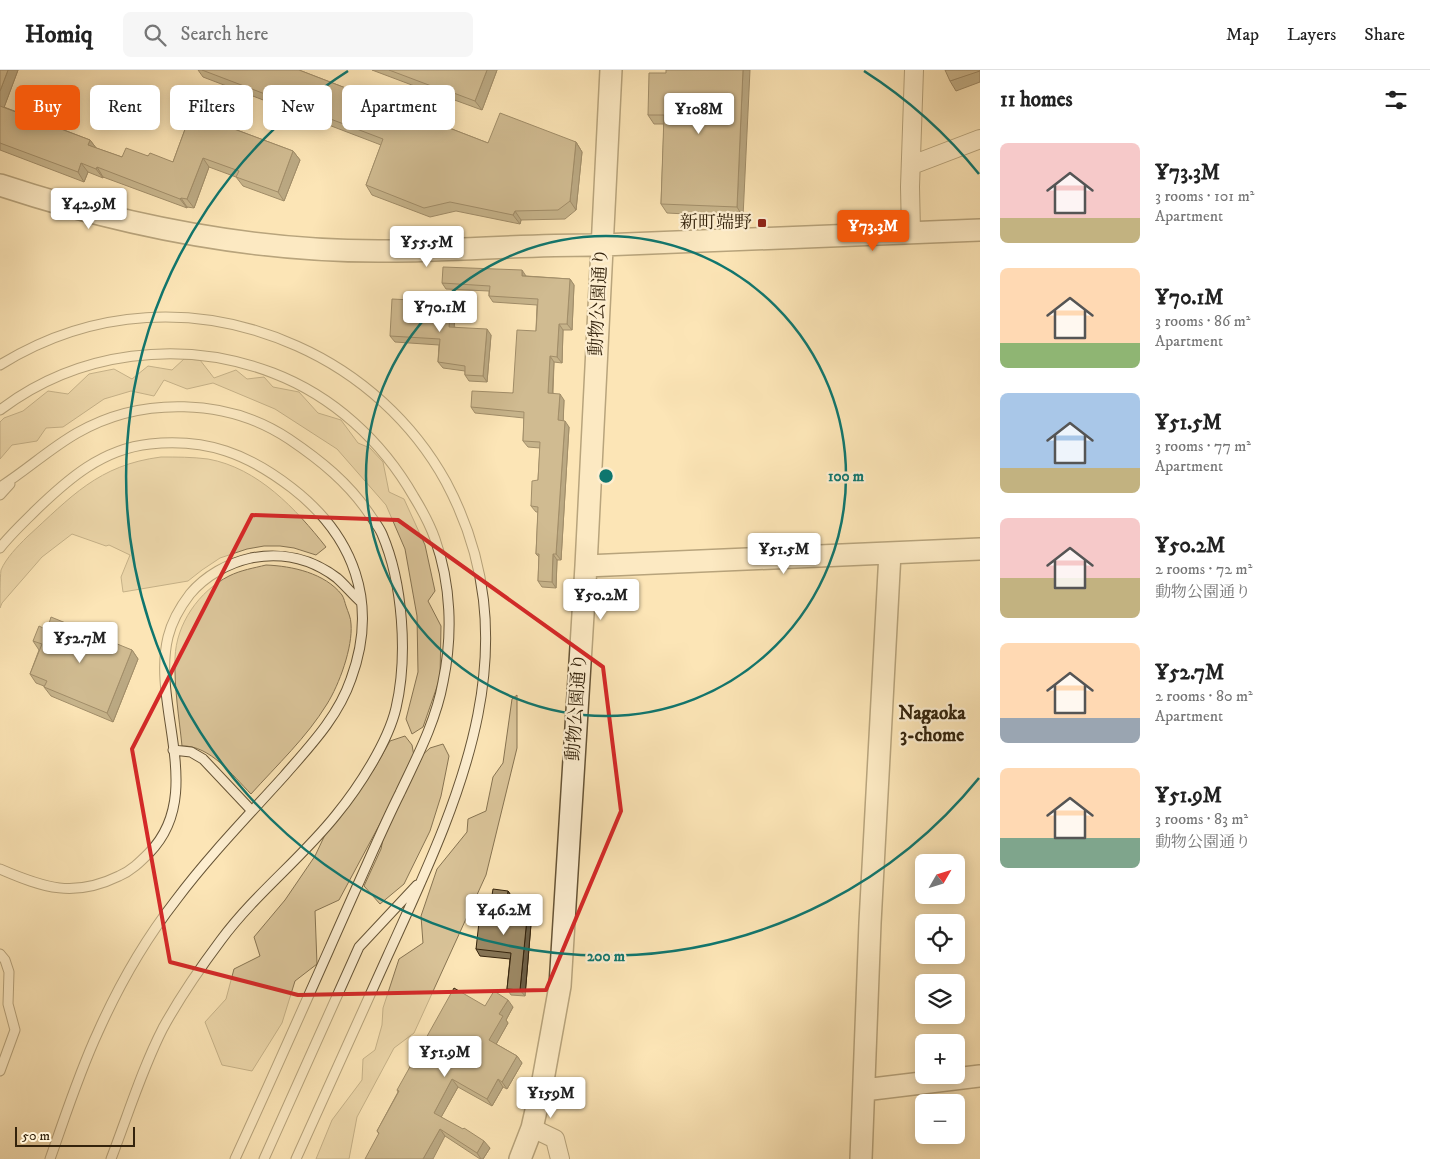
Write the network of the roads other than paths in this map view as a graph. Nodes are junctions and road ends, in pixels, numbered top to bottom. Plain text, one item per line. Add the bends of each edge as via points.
1 (611, 70) edge
2 (914, 70) edge
3 (980, 139) edge
4 (912, 165) junction
5 (0, 184) edge
6 (980, 230) edge
7 (911, 232) junction
8 (602, 245) junction
9 (0, 365) edge
10 (0, 410) edge
11 (17, 476) junction
12 (0, 487) edge
13 (0, 495) edge
14 (0, 548) edge
15 (980, 549) edge
16 (890, 553) junction
17 (586, 566) junction
18 (361, 603) junction
19 (174, 750) junction
20 (252, 811) junction
21 (0, 869) edge
22 (422, 879) junction
23 (0, 954) edge
24 (0, 1071) edge
25 (980, 1076) edge
26 (864, 1090) junction
27 (532, 1128) junction
28 (50, 1159) edge
29 (111, 1159) edge
30 (235, 1159) edge
31 (264, 1159) edge
32 (296, 1159) edge
33 (520, 1159) edge
34 (560, 1159) edge
35 (860, 1159) edge

1 - 8 street, 動物公園通り
2 - 4 street
3 - 4 street
4 - 7 street
5 - 8 street via 143,225 318,249 385,251
6 - 7 street
7 - 8 street
8 - 17 street, 動物公園通り
9 - 22 lane via 32,347 92,326 156,317 202,318 271,335 312,353 345,372 387,405 417,438 457,504 481,577 486,616 476,729 454,800
10 - 30 lane via 16,397 50,379 80,368 143,354 200,354 240,362 287,378 314,393 365,432 405,481 435,538 445,576 449,623 443,683 432,719
11 - 12 lane
11 - 13 lane
11 - 29 lane via 79,431 132,412 186,407 212,409 246,418 280,433 312,454 359,498 382,533 400,598 402,629 396,709 378,749 337,814 223,937 183,994 147,1064
14 - 18 lane via 57,489 92,463 146,444 194,443 247,458 272,472 313,506 338,535 346,550
15 - 16 street
16 - 17 street
16 - 26 street
17 - 27 street, 動物公園通り via 560,986
18 - 19 lane via 337,579 318,567 282,556 242,560 223,568 196,588 182,604 167,638 166,681
18 - 20 lane via 362,622 356,664 337,709 310,746
19 - 20 lane via 191,752 203,759
19 - 21 lane via 176,794 166,830 150,852 123,875 104,884 66,890 38,885
20 - 28 lane via 174,902 130,967 94,1040
22 - 31 lane via 359,947
22 - 32 lane
23 - 24 lane via 9,972 8,1004 15,1030
25 - 26 street
26 - 35 street
27 - 33 street, 動物公園通り
27 - 34 street via 555,1139

